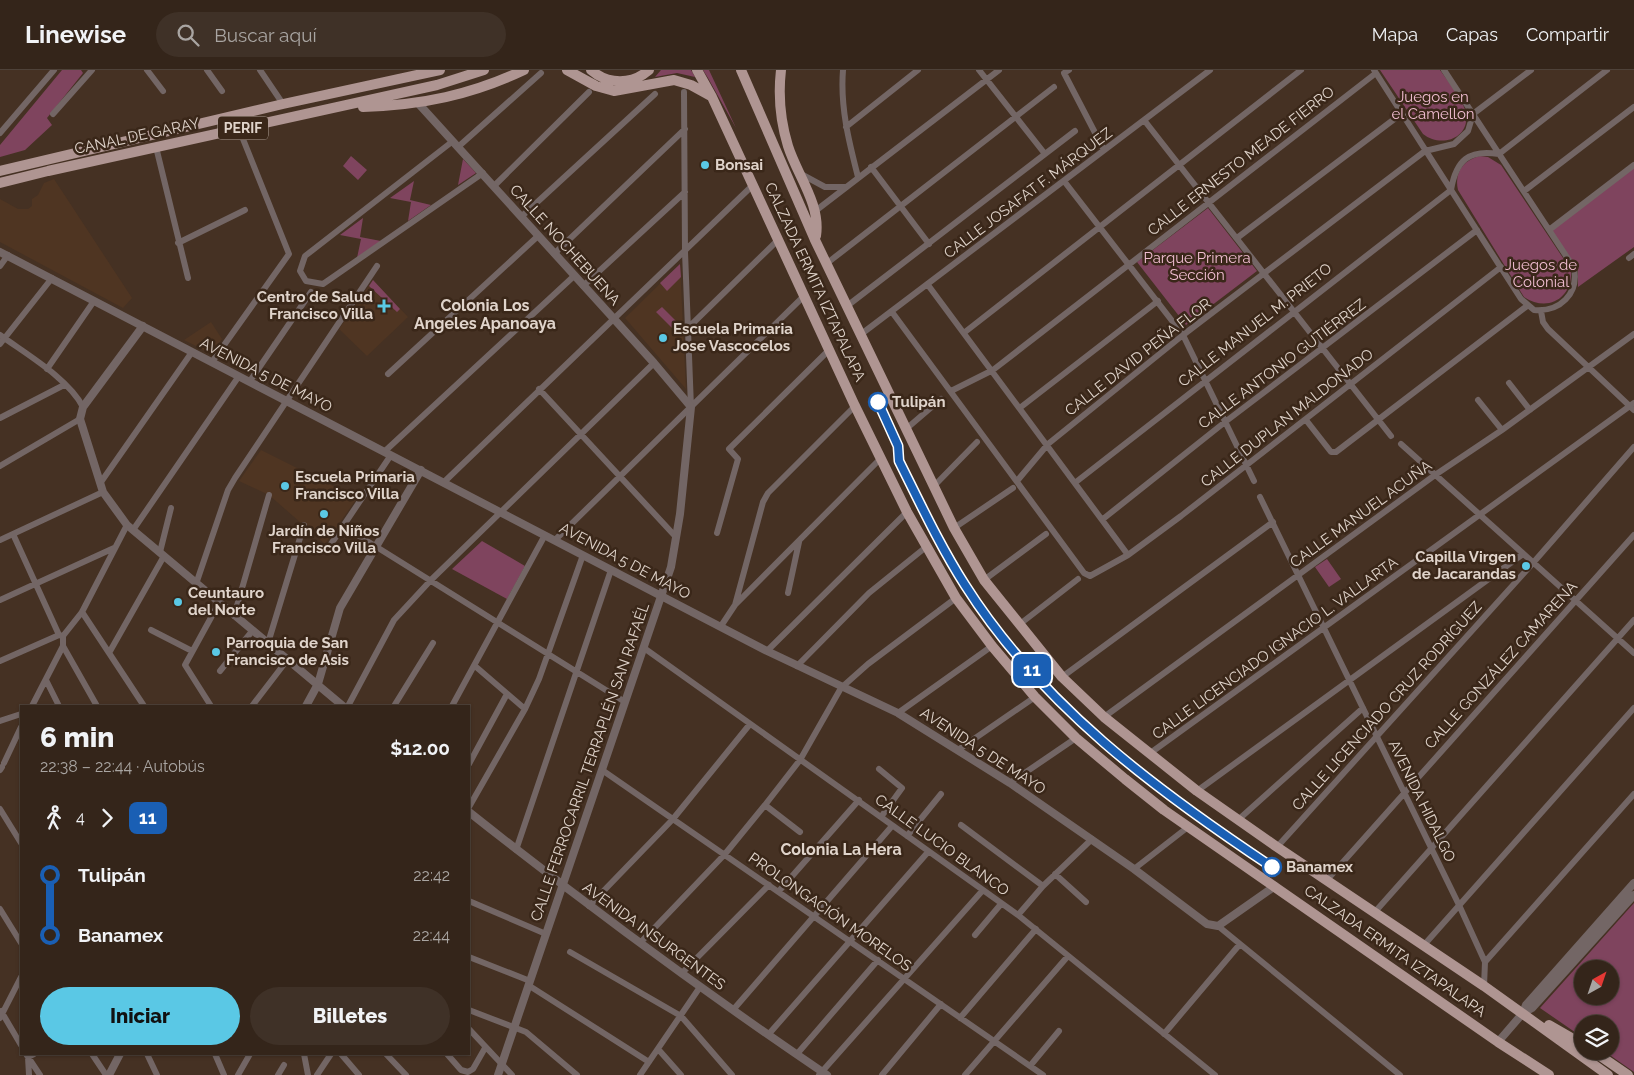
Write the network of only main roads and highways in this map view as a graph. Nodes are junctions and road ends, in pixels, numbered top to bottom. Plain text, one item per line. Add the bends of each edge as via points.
1 (406, 70) edge
2 (440, 70) edge
3 (484, 70) edge
4 (524, 70) edge
5 (567, 70) edge
6 (591, 70) edge
7 (649, 70) edge
8 (697, 70) edge
9 (741, 70) edge
10 (781, 70) edge
11 (392, 81) junction
12 (712, 97) junction
13 (350, 105) junction
14 (0, 171) edge
15 (0, 183) edge
16 (815, 240) junction
17 (1523, 1013) junction
18 (1574, 1039) edge
19 (1606, 1060) edge
20 (1538, 1071) edge
21 (1549, 1075) edge
22 (1608, 1075) edge
23 (1628, 1075) edge

1 - 11 main road
2 - 11 main road, CANAL DE GARAY / PERIF
3 - 13 main road, CANAL DE GARAY / PERIF via 449,82
4 - 13 main road via 467,93 417,102
5 - 12 main road via 596,86 614,91 674,80 691,84
6 - 7 main road via 612,81 630,81
8 - 12 main road, CALZADA ERMITA IZTAPALAPA
9 - 16 main road, CALZADA ERMITA IZTAPALAPA
10 - 16 main road via 780,118 815,211
11 - 14 main road, CANAL DE GARAY / PERIF
12 - 20 main road, CALZADA ERMITA IZTAPALAPA via 907,512 956,598 1035,697 1076,738 1188,827
13 - 15 main road, CANAL DE GARAY / PERIF
16 - 17 main road, CALZADA ERMITA IZTAPALAPA via 954,528 984,580 1062,677 1104,717 1197,791
17 - 18 main road, CALZADA ERMITA IZTAPALAPA
17 - 22 main road, CALZADA ERMITA IZTAPALAPA
19 - 23 main road
20 - 21 main road, CALZADA ERMITA IZTAPALAPA

